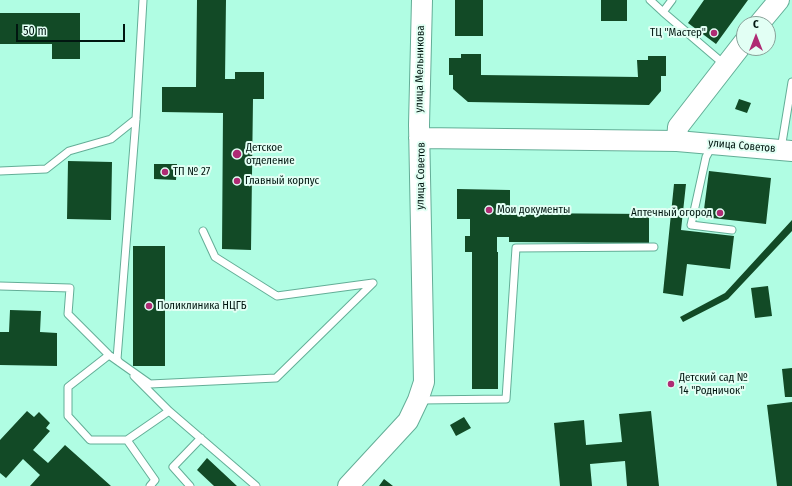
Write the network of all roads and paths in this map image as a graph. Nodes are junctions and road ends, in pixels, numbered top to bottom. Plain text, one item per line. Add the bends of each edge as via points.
1 (143, 0) edge
2 (422, 0) edge
3 (650, 0) edge
4 (672, 0) edge
5 (779, 0) edge
6 (663, 12) junction
7 (766, 16) edge
8 (736, 52) edge
9 (725, 65) junction
10 (792, 82) edge
11 (136, 119) junction
12 (419, 138) junction
13 (676, 141) junction
14 (713, 144) junction
15 (786, 150) edge
16 (0, 171) edge
17 (732, 230) dead end
18 (203, 231) dead end
19 (654, 247) dead end
20 (0, 286) edge
21 (109, 355) junction
22 (117, 359) junction
23 (418, 400) junction
24 (170, 412) junction
25 (201, 438) junction
26 (126, 440) junction
27 (150, 486) edge
28 (190, 486) edge
29 (256, 486) edge
30 (348, 486) edge

1 - 11 lane
2 - 12 street, улица Мельникова
3 - 6 lane
4 - 6 lane
5 - 7 street
6 - 9 lane
8 - 9 street
9 - 13 street via 678,127
10 - 15 lane
11 - 16 lane via 111,139 69,151 46,169
11 - 22 lane
12 - 13 street, улица Советов
12 - 23 street, улица Советов via 424,382
13 - 14 street, улица Советов
14 - 15 street, улица Советов
14 - 17 lane via 706,157 692,225
18 - 22 lane via 215,257 277,296 373,283 276,378 150,384
19 - 23 lane via 516,248 506,399
20 - 21 lane via 70,288 68,314
21 - 22 lane
21 - 26 lane via 68,387 68,416 90,440
22 - 24 lane
23 - 30 street, улица Советов via 408,422
24 - 25 lane
24 - 26 lane
25 - 28 lane via 173,467
25 - 29 lane
26 - 27 lane via 155,480

